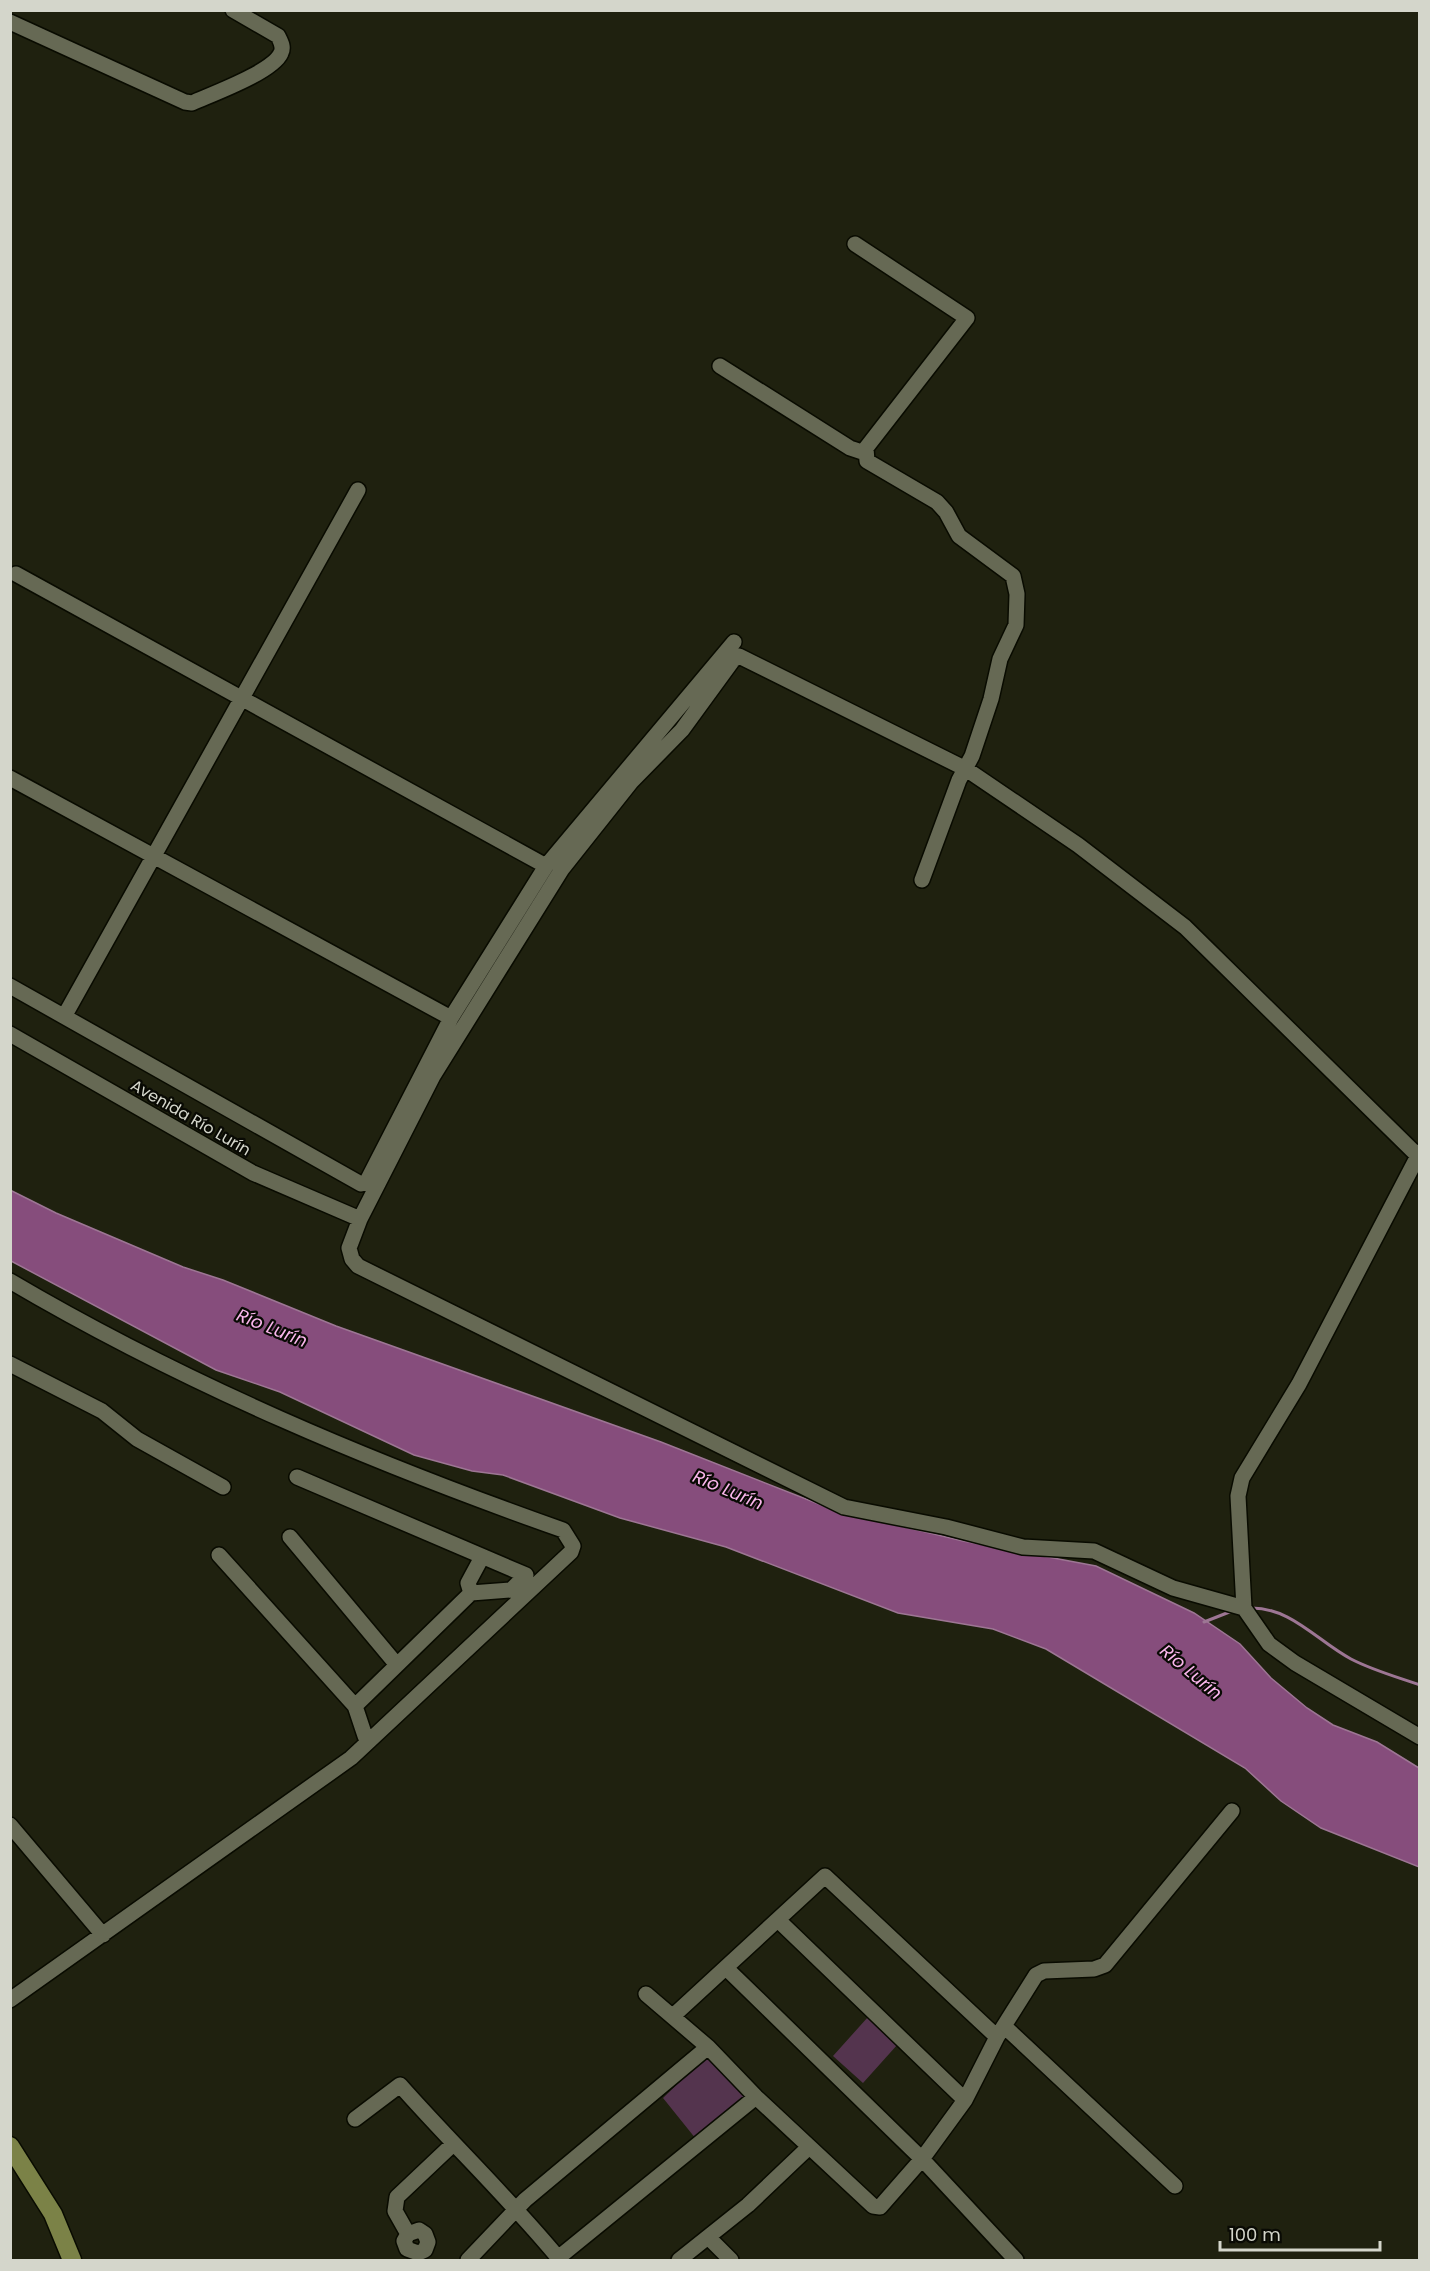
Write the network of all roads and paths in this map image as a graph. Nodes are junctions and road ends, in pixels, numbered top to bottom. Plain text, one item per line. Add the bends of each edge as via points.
1 (233, 10) edge
2 (10, 22) edge
3 (855, 244) dead end
4 (720, 366) dead end
5 (865, 453) junction
6 (358, 490) dead end
7 (16, 574) dead end
8 (734, 642) dead end
9 (241, 700) junction
10 (966, 769) junction
11 (10, 778) edge
12 (154, 857) junction
13 (546, 866) junction
14 (922, 880) dead end
15 (10, 986) edge
16 (65, 1016) junction
17 (451, 1018) junction
18 (10, 1034) edge
19 (1418, 1153) edge
20 (360, 1219) junction
21 (10, 1281) edge
22 (10, 1364) edge
23 (297, 1478) dead end
24 (223, 1487) dead end
25 (290, 1537) dead end
26 (219, 1555) dead end
27 (482, 1557) junction
28 (471, 1593) junction
29 (1244, 1608) junction
30 (397, 1665) junction
31 (355, 1706) junction
32 (1419, 1737) edge
33 (369, 1741) junction
34 (1232, 1811) dead end
35 (10, 1825) edge
36 (778, 1920) junction
37 (103, 1935) junction
38 (726, 1968) junction
39 (646, 1994) dead end
40 (10, 2000) edge
41 (673, 2016) junction
42 (1001, 2032) junction
43 (708, 2047) junction
44 (756, 2097) junction
45 (965, 2100) junction
46 (355, 2119) dead end
47 (452, 2145) junction
48 (10, 2146) edge
49 (809, 2147) junction
50 (922, 2159) junction
51 (1175, 2186) dead end
52 (517, 2209) junction
53 (408, 2234) dead end
54 (709, 2238) junction
55 (559, 2259) edge
56 (72, 2260) edge
57 (468, 2260) edge
58 (679, 2260) edge
59 (730, 2260) edge
60 (1016, 2260) edge

1 - 2 street via 278,36 281,54 270,66 192,103
3 - 5 street via 967,318
4 - 5 street via 850,448
5 - 10 street via 867,460 937,502 959,536 1014,579 1016,626 1000,659 991,699
6 - 9 street
7 - 9 street
8 - 13 street
9 - 12 street
9 - 13 street
10 - 14 street
10 - 19 street via 1078,845 1185,927
10 - 20 street via 755,662 739,656 733,660 682,730 631,782 562,869 433,1076
11 - 12 street
12 - 16 street
12 - 17 street
13 - 17 street
15 - 16 street
16 - 17 street via 363,1184
18 - 20 street, Avenida Río Lurín via 258,1176
19 - 29 street via 1299,1384 1242,1478 1238,1496
20 - 29 street via 350,1248 358,1266 836,1504 1023,1547 1094,1551 1173,1588
21 - 33 street via 117,1340 234,1397 407,1473 563,1530 570,1538 571,1552
22 - 24 street via 102,1411 137,1438
23 - 27 street
25 - 30 street
26 - 31 street
27 - 28 street via 468,1583
27 - 28 street via 526,1575 511,1590
28 - 30 street
29 - 32 street via 1269,1644
30 - 31 street
31 - 33 street
33 - 37 street via 342,1765
34 - 42 street via 1111,1960 1094,1969 1039,1973
35 - 37 street
36 - 38 street
36 - 42 street via 826,1876
36 - 45 street
37 - 40 street
38 - 41 street
38 - 50 street
39 - 41 street
41 - 43 street
42 - 45 street
42 - 51 street
43 - 44 street
43 - 52 street
44 - 49 street
44 - 55 street
45 - 50 street
46 - 47 street via 399,2085
47 - 52 street
47 - 53 street via 397,2197 395,2211
48 - 56 main road via 53,2214
49 - 50 street via 877,2207
49 - 54 street
50 - 60 street
52 - 55 street
52 - 57 street
54 - 58 street
54 - 59 street

